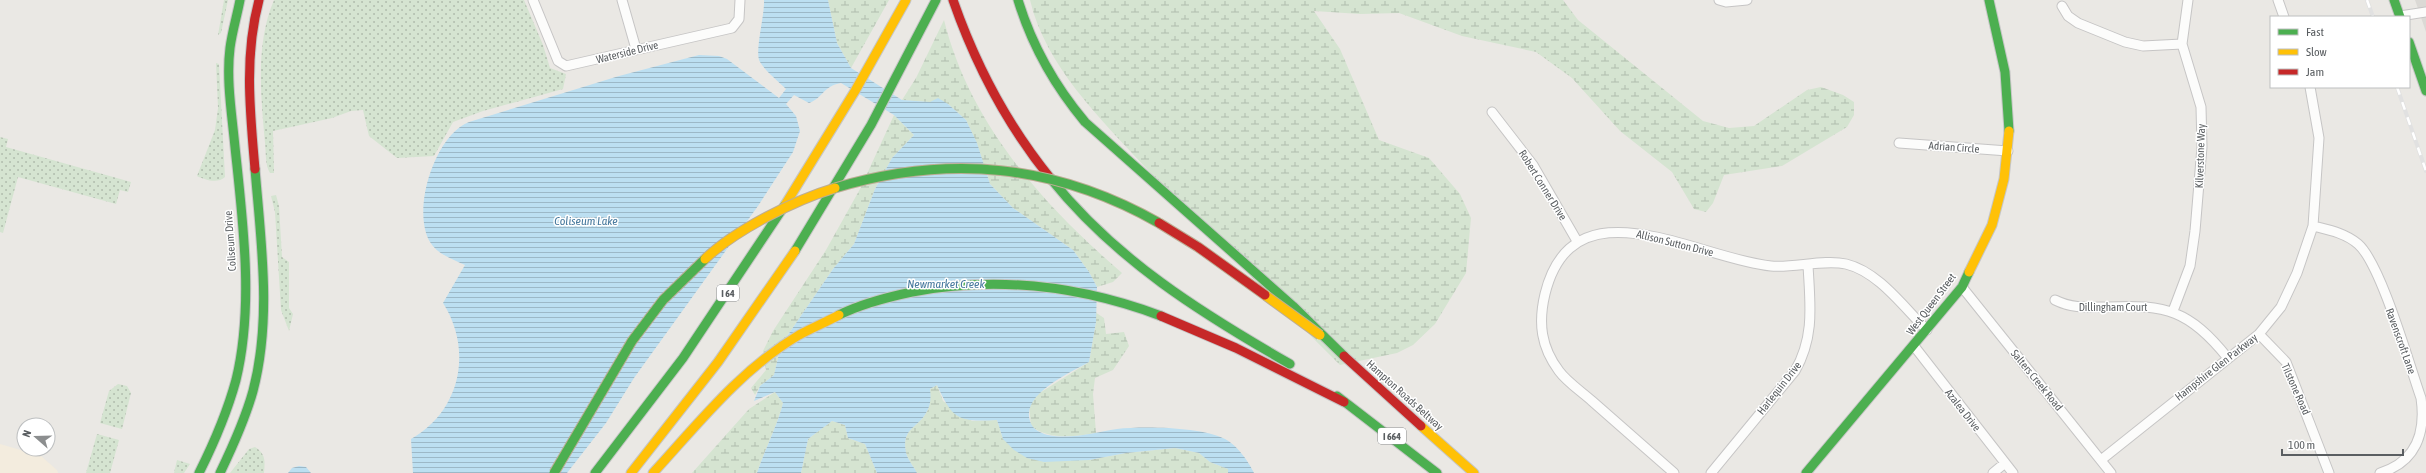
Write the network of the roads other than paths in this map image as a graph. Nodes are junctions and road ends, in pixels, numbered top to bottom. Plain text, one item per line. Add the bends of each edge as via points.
1 (240, 0) edge
2 (258, 0) edge
3 (533, 0) edge
4 (740, 0) edge
5 (906, 0) edge
6 (936, 0) edge
7 (952, 0) edge
8 (1018, 0) edge
9 (1719, 0) edge
10 (1747, 0) edge
11 (1989, 0) edge
12 (2188, 0) edge
13 (2278, 0) edge
14 (2394, 0) edge
15 (623, 1) edge
16 (2062, 6) dead end
17 (2426, 12) edge
18 (2284, 16) edge
19 (2400, 16) edge
20 (2182, 44) junction
21 (2410, 45) edge
22 (636, 49) junction
23 (2310, 88) edge
24 (2426, 91) edge
25 (1492, 112) dead end
26 (1899, 143) dead end
27 (2008, 151) junction
28 (2313, 226) junction
29 (1577, 241) junction
30 (1808, 265) junction
31 (1962, 287) junction
32 (2055, 300) dead end
33 (2173, 311) junction
34 (1927, 330) junction
35 (2259, 334) junction
36 (1320, 335) junction
37 (1914, 346) junction
38 (2227, 357) junction
39 (1344, 402) junction
40 (2101, 460) junction
41 (2005, 463) junction
42 (199, 473) edge
43 (220, 473) edge
44 (554, 473) edge
45 (595, 473) edge
46 (632, 473) edge
47 (653, 473) edge
48 (1437, 473) edge
49 (1474, 473) edge
50 (1674, 473) edge
51 (1711, 473) edge
52 (1806, 473) edge
53 (1994, 473) edge
54 (2013, 473) edge
55 (2111, 473) edge
56 (2329, 473) edge
57 (2380, 473) edge

1 - 42 main road, Coliseum Drive via 230,48 229,77 245,288 244,330 239,371 232,399 214,445
2 - 43 main road via 249,46 248,80 264,329 257,376 249,405 241,430
3 - 22 street, Waterside Drive via 558,61 562,64 572,66
4 - 22 street, Waterside Drive via 739,19 732,28
5 - 45 main road, I 64 via 813,162 701,334
6 - 46 main road via 880,108 786,266 709,373
7 - 39 main road via 989,88 1016,133 1070,203 1109,242 1185,301 1323,383
8 - 36 main road, bridge via 1042,61 1066,99 1085,122 1294,306
9 - 10 street
11 - 27 main road, West Queen Street via 2009,99
12 - 20 street, Kilverstone Way
13 - 18 street
14 - 19 main road
15 - 22 street
16 - 20 street via 2068,16 2078,23 2126,42 2143,46
17 - 19 street
20 - 33 street, Kilverstone Way via 2201,107 2202,147 2196,231 2190,266
21 - 24 main road
23 - 28 street, Hampshire Glen Parkway via 2319,138
25 - 29 street, Robert Conner Drive via 1533,164
26 - 27 street, Adrian Circle
27 - 31 main road, West Queen Street via 2004,179 1992,225
28 - 35 street, Hampshire Glen Parkway via 2297,273 2281,307
28 - 57 street, Ravenscroft Lane via 2348,236 2358,244 2374,265 2421,398 2425,415 2423,430 2417,444 2400,464
29 - 30 street, Allison Sutton Drive via 1605,232 1636,232 1771,266
29 - 50 street, Allison Sutton Drive via 1561,258 1546,287 1540,315 1544,346 1560,372
30 - 34 street, Allison Sutton Drive via 1846,264 1873,277
30 - 51 street, Harlequin Drive via 1811,320 1805,354 1795,372
31 - 34 main road, West Queen Street
31 - 40 street, Salters Creek Road
32 - 33 street, Dillingham Court via 2078,308 2134,305
33 - 38 street, Dillingham Court via 2199,328
34 - 37 main road, West Queen Street
35 - 38 street, Hampshire Glen Parkway
35 - 56 street, Tilstone Road via 2286,362
36 - 44 main road, bridge via 1204,250 1143,214 1090,190 1041,176 988,167 926,167 876,175 827,188 778,210 742,231 703,260 664,299 625,351
36 - 49 main road, Hampton Roads Beltway / I 664
37 - 41 street, Azalea Drive
37 - 52 main road, West Queen Street
38 - 40 street, Hampshire Glen Parkway
39 - 47 main road via 1220,341 1125,303 1032,283 943,285 889,297 838,316 757,364
39 - 48 main road, I 664
40 - 55 street, Salters Creek Road
41 - 53 street
41 - 54 street, Azalea Drive

